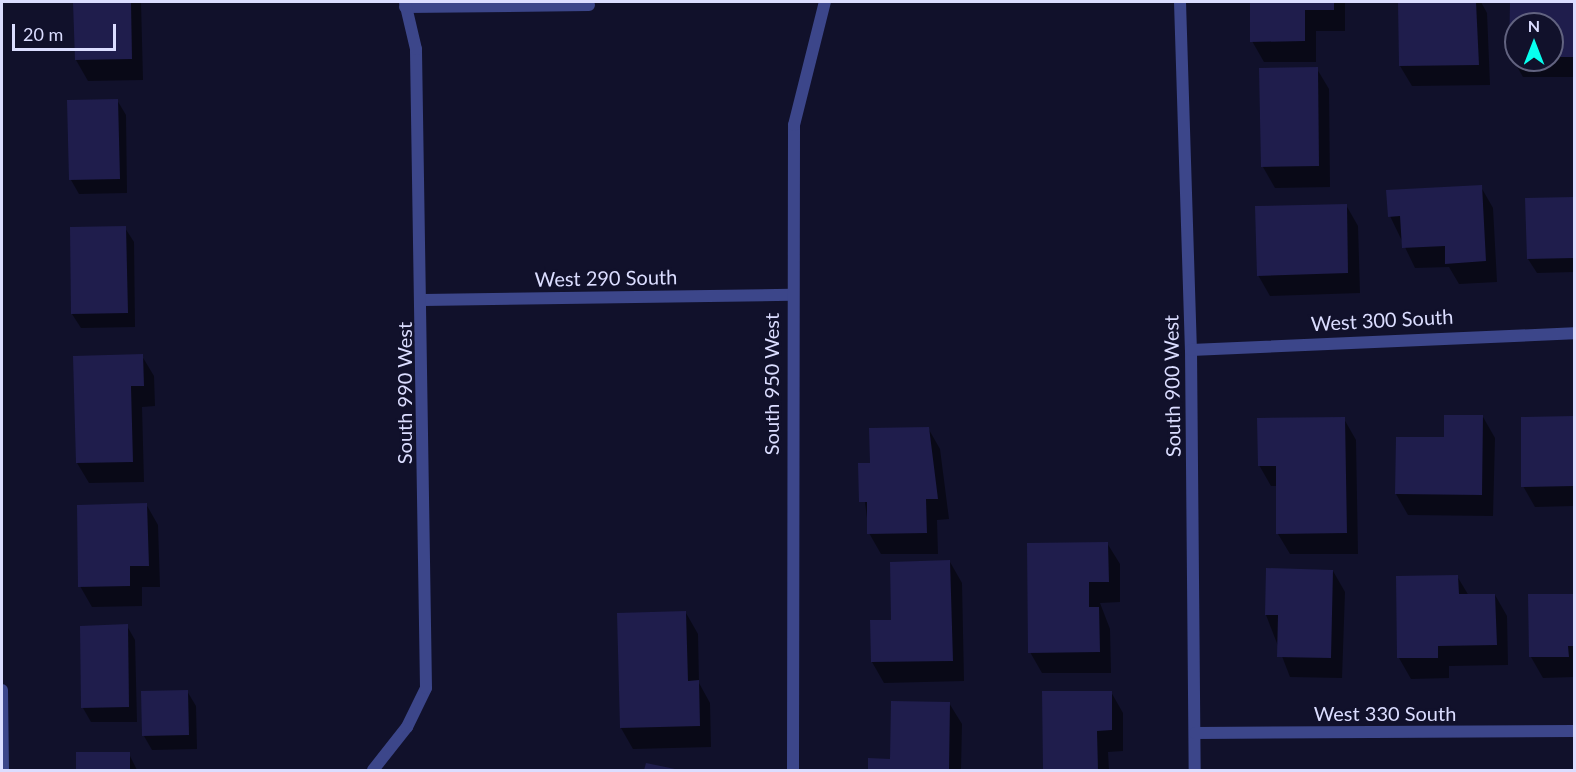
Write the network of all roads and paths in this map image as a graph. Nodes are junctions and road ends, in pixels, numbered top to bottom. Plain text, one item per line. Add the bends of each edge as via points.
1 (825, 2) edge
2 (1180, 2) edge
3 (405, 4) edge
4 (589, 5) dead end
5 (791, 295) junction
6 (423, 300) junction
7 (1575, 333) edge
8 (1191, 350) junction
9 (2, 690) edge
10 (1575, 731) edge
11 (1195, 733) junction
12 (3, 771) edge
13 (373, 771) edge
14 (793, 771) edge
15 (1195, 771) edge

1 - 5 street, South 950 West via 794,125
2 - 8 street, South 900 West
3 - 4 street
3 - 6 street, South 990 West via 416,49
5 - 6 street, West 290 South
5 - 14 street, South 950 West
6 - 13 street, South 990 West via 426,688 407,727
7 - 8 street, West 300 South
8 - 11 street, South 900 West
9 - 12 street
10 - 11 street, West 330 South
11 - 15 street, South 900 West

